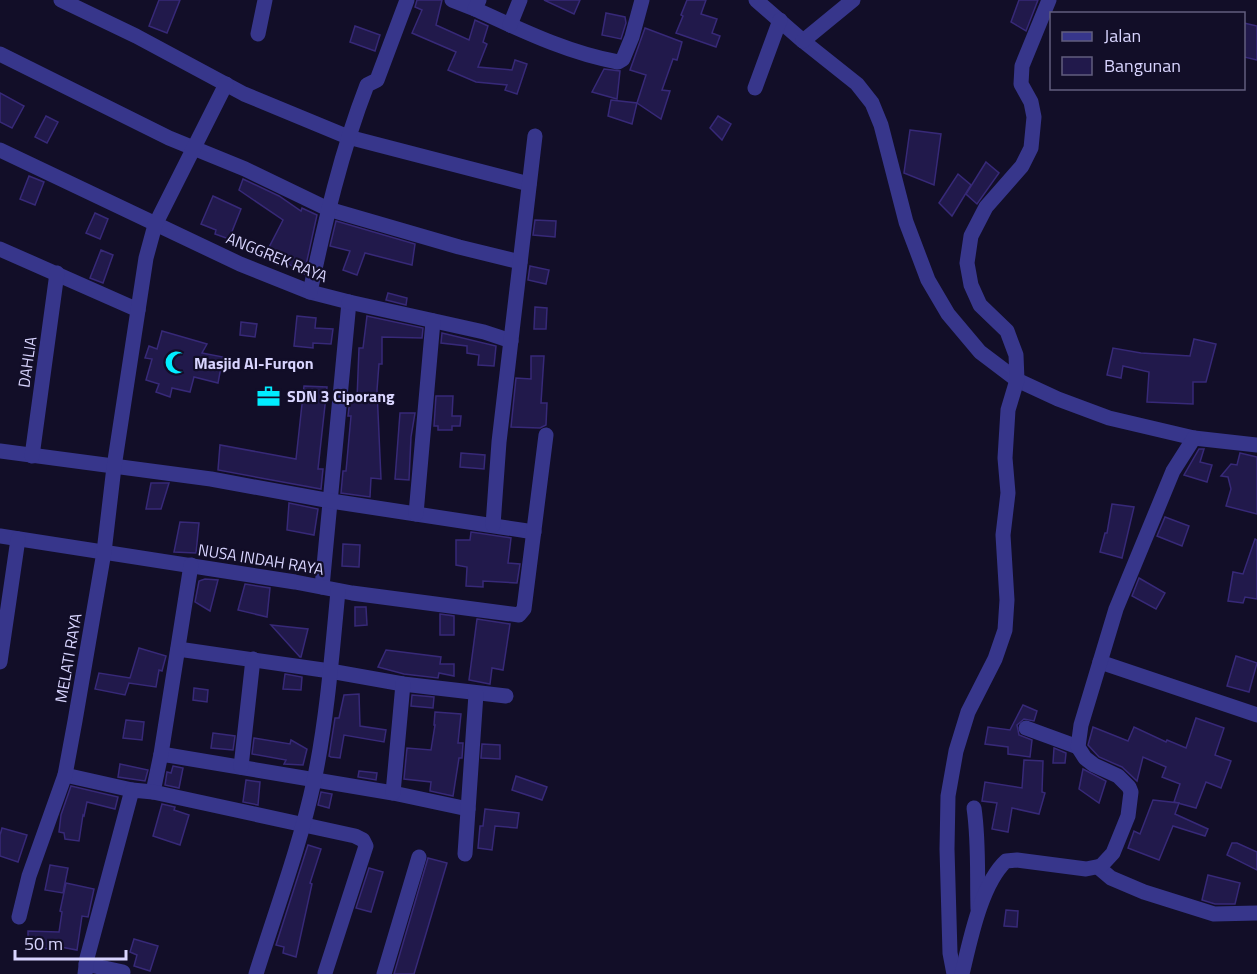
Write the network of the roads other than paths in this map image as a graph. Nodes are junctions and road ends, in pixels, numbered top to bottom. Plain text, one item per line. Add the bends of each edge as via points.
1 (62, 0) edge
2 (265, 0) edge
3 (407, 0) edge
4 (452, 0) edge
5 (520, 0) edge
6 (642, 0) edge
7 (756, 0) edge
8 (853, 0) edge
9 (1049, 0) edge
10 (477, 4) edge
11 (780, 20) junction
12 (510, 25) junction
13 (258, 34) dead end
14 (803, 41) junction
15 (0, 54) edge
16 (226, 84) junction
17 (755, 88) dead end
18 (535, 136) dead end
19 (348, 137) junction
20 (193, 147) junction
21 (0, 150) edge
22 (529, 184) junction
23 (328, 209) junction
24 (155, 225) junction
25 (0, 249) edge
26 (520, 262) junction
27 (57, 273) junction
28 (310, 292) junction
29 (349, 302) junction
30 (138, 310) junction
31 (433, 321) junction
32 (511, 341) junction
33 (1017, 380) junction
34 (546, 435) dead end
35 (1194, 438) junction
36 (1257, 445) edge
37 (0, 451) edge
38 (32, 456) junction
39 (114, 467) junction
40 (331, 501) junction
41 (416, 514) junction
42 (493, 525) junction
43 (534, 532) junction
44 (0, 536) edge
45 (18, 539) junction
46 (104, 552) junction
47 (191, 565) junction
48 (322, 587) junction
49 (338, 591) junction
50 (3, 630) edge
51 (178, 649) junction
52 (253, 659) junction
53 (0, 662) edge
54 (1100, 662) junction
55 (330, 670) junction
56 (403, 684) junction
57 (476, 694) junction
58 (506, 696) dead end
59 (1257, 715) edge
60 (1026, 728) dead end
61 (1078, 747) junction
62 (161, 754) junction
63 (241, 767) junction
64 (65, 772) junction
65 (314, 781) junction
66 (132, 790) junction
67 (153, 792) junction
68 (393, 793) junction
69 (468, 808) junction
70 (974, 808) dead end
71 (303, 824) junction
72 (465, 854) dead end
73 (419, 857) dead end
74 (1098, 867) junction
75 (978, 912) junction
76 (1257, 913) edge
77 (19, 917) dead end
78 (85, 969) edge
79 (123, 972) dead end
80 (325, 973) edge
81 (256, 974) edge
82 (384, 974) edge
83 (954, 974) edge
84 (962, 974) edge

1 - 16 street
2 - 13 street
3 - 19 street via 377,80 367,85
4 - 10 street
5 - 12 street
6 - 12 street via 629,45 618,62 583,54
7 - 11 street
8 - 14 street
9 - 33 street via 1023,66 1021,84 1034,117 1031,148 1022,166 986,207 971,236 967,262 980,304 1007,331 1016,356
10 - 12 street
11 - 14 street
11 - 17 street
14 - 33 street via 857,84 872,104 882,125 906,222 928,280 948,314 980,352
15 - 20 street
16 - 19 street
16 - 20 street, MELATI RAYA
18 - 22 street
19 - 22 street
19 - 23 street
20 - 23 street
20 - 24 street, MELATI RAYA
21 - 24 street, ANGGREK RAYA
22 - 26 street
23 - 26 street
23 - 28 street
24 - 28 street, ANGGREK RAYA
24 - 30 street, MELATI RAYA
25 - 27 street
26 - 32 street
27 - 30 street
27 - 38 street, DAHLIA
28 - 29 street, ANGGREK RAYA
29 - 31 street, ANGGREK RAYA
29 - 40 street
30 - 39 street, MELATI RAYA
31 - 32 street, ANGGREK RAYA
31 - 41 street
32 - 42 street
33 - 35 street via 1108,418
33 - 83 street via 1008,410 1005,459 1005,630 968,712 948,796 950,953
34 - 43 street
35 - 36 street
35 - 54 street via 1173,471 1116,609
37 - 38 street
38 - 39 street
39 - 40 street via 211,479
39 - 46 street, MELATI RAYA
40 - 41 street
40 - 48 street
41 - 42 street
42 - 43 street
43 - 49 street, NUSA INDAH RAYA via 525,609 521,614
44 - 45 street, NUSA INDAH RAYA
45 - 46 street, NUSA INDAH RAYA
45 - 50 street
46 - 47 street, NUSA INDAH RAYA
46 - 64 street, MELATI RAYA
47 - 48 street, NUSA INDAH RAYA
47 - 51 street
48 - 49 street, NUSA INDAH RAYA
49 - 55 street
50 - 53 street
51 - 52 street
51 - 62 street
52 - 55 street
52 - 63 street
54 - 59 street
54 - 61 street
55 - 56 street
55 - 65 street
56 - 57 street
56 - 68 street
57 - 58 street
57 - 69 street
60 - 61 street
61 - 74 street via 1085,758 1118,776 1131,792 1128,816 1113,853
62 - 63 street
62 - 67 street
63 - 65 street
64 - 66 street
64 - 77 street, MELATI RAYA
65 - 68 street
65 - 71 street
66 - 67 street
66 - 78 street
67 - 71 street
68 - 69 street
69 - 72 street
70 - 75 street
71 - 80 street via 361,837 366,846
71 - 81 street
73 - 82 street
74 - 75 street via 1006,861
74 - 76 street via 1124,884 1214,914
75 - 84 street
78 - 79 street

